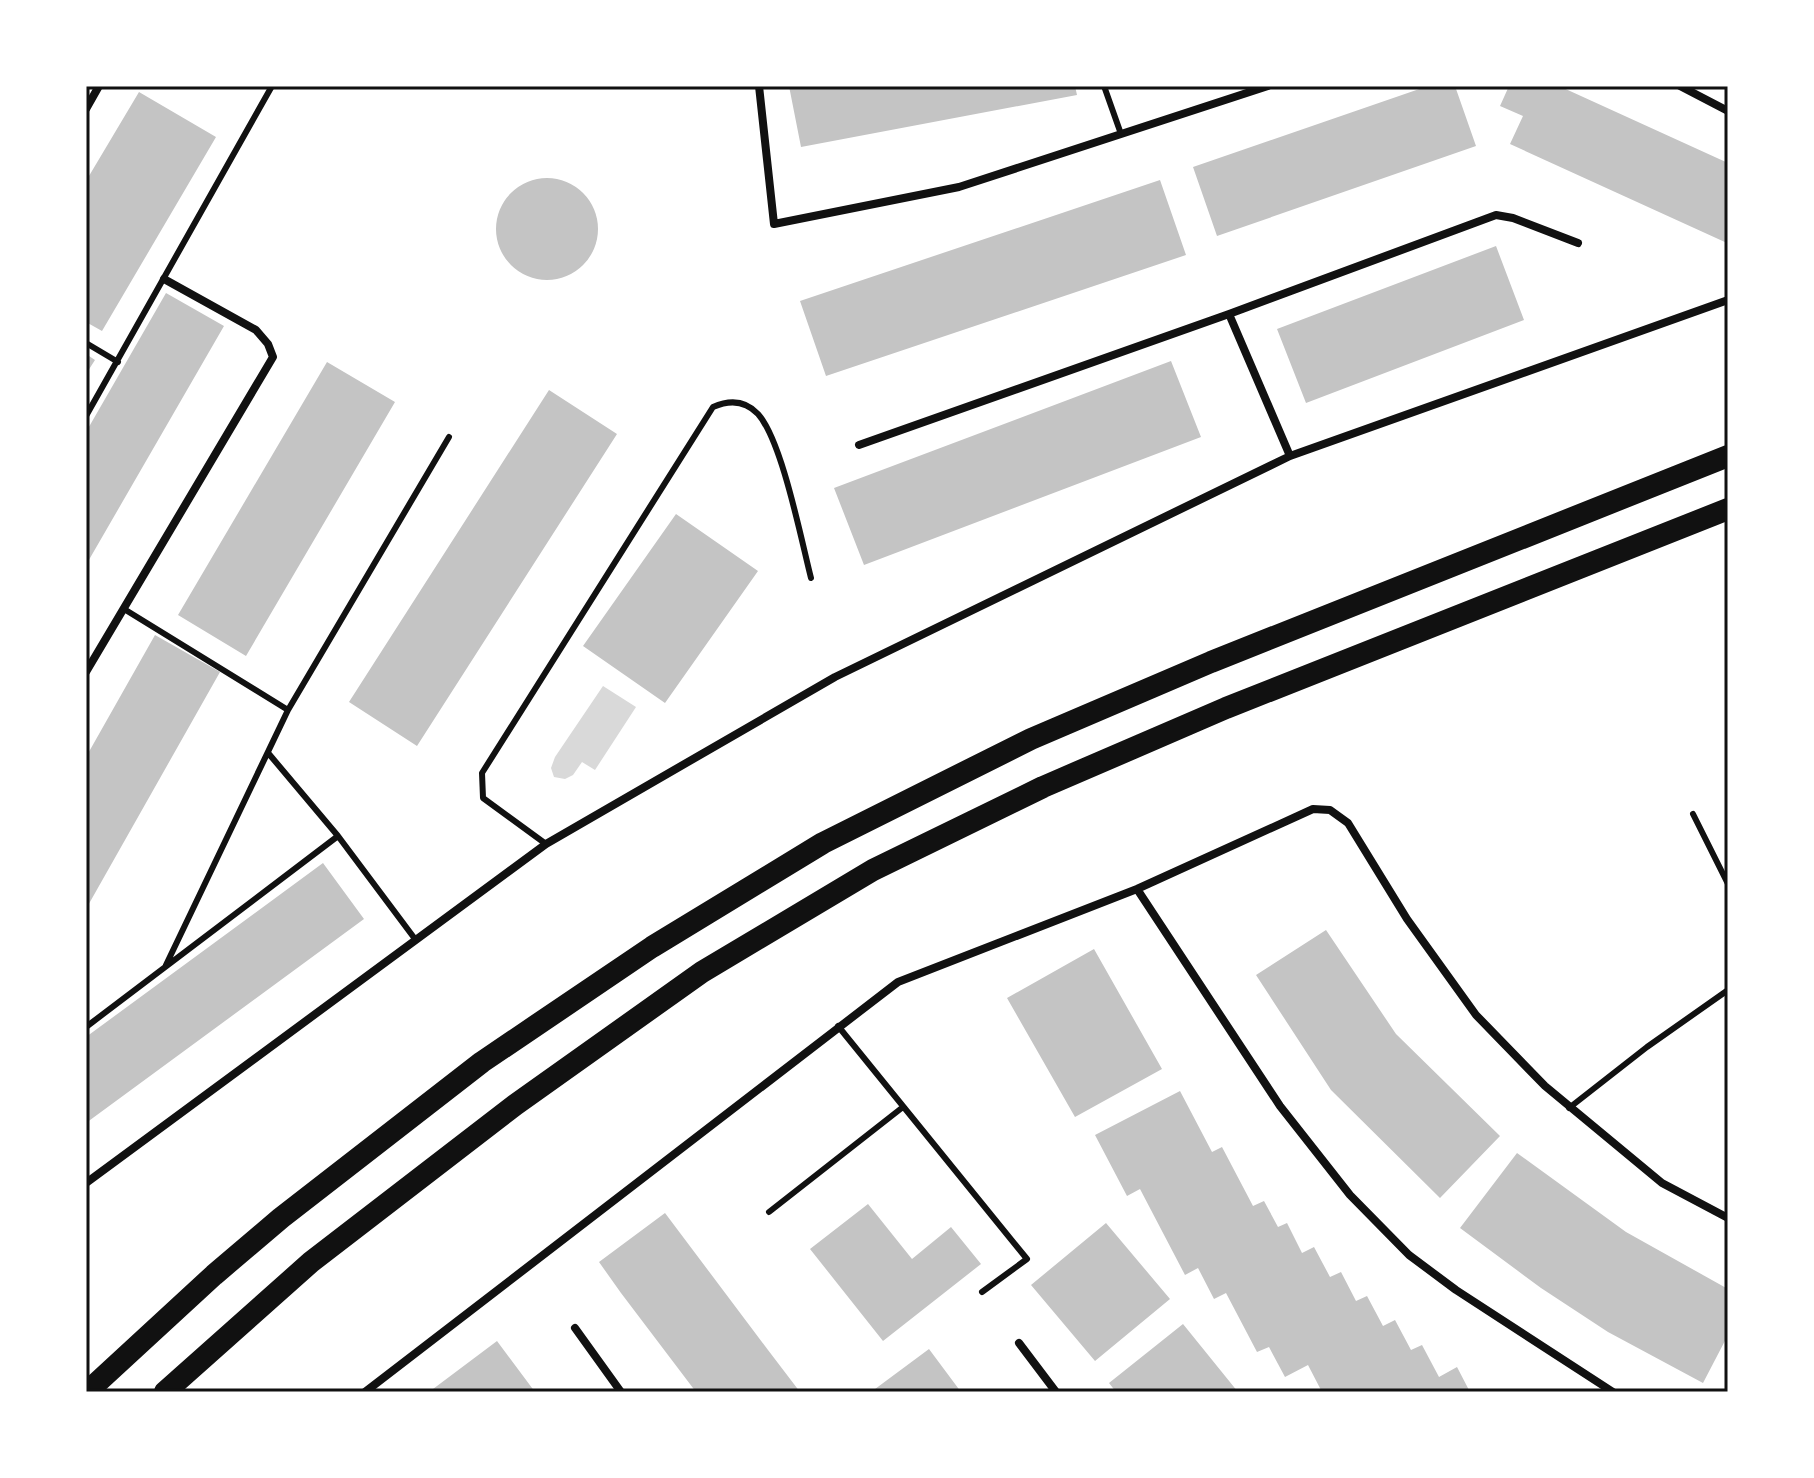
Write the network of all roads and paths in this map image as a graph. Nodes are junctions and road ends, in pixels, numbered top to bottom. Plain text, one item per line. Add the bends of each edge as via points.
1 (99, 86) edge
2 (272, 86) edge
3 (759, 86) edge
4 (1104, 86) edge
5 (1268, 86) edge
6 (1680, 86) edge
7 (86, 109) edge
8 (1728, 111) edge
9 (1121, 134) junction
10 (1578, 243) dead end
11 (164, 279) junction
12 (1728, 300) edge
13 (1229, 314) junction
14 (86, 343) edge
15 (118, 362) junction
16 (86, 416) edge
17 (449, 437) dead end
18 (859, 445) dead end
19 (1290, 456) junction
20 (1728, 456) edge
21 (1728, 509) edge
22 (811, 578) dead end
23 (124, 609) junction
24 (86, 672) edge
25 (288, 710) junction
26 (269, 754) junction
27 (1693, 814) dead end
28 (338, 836) junction
29 (546, 844) junction
30 (1728, 884) edge
31 (1137, 889) junction
32 (415, 939) junction
33 (164, 968) junction
34 (1728, 990) edge
35 (838, 1026) junction
36 (86, 1027) edge
37 (903, 1107) junction
38 (1569, 1108) junction
39 (86, 1183) edge
40 (769, 1212) dead end
41 (1728, 1218) edge
42 (982, 1292) dead end
43 (575, 1328) dead end
44 (1019, 1343) dead end
45 (369, 1391) edge
46 (87, 1392) edge
47 (165, 1392) edge
48 (621, 1392) edge
49 (1056, 1392) edge
50 (1613, 1392) edge

1 - 7 street
2 - 11 lane
3 - 9 street via 774,224 959,187
4 - 9 lane
5 - 9 street
6 - 8 street
10 - 13 street via 1496,215
11 - 15 lane
11 - 23 street via 256,330 273,357
12 - 19 street
13 - 18 street
13 - 19 street
14 - 15 lane
15 - 16 lane
17 - 25 lane
19 - 29 street via 835,677
20 - 46 highway via 1183,674 1031,739 823,843 652,947 482,1062 281,1218
21 - 47 highway via 1212,714 1043,787 873,870 702,972 515,1105 311,1262
22 - 29 lane via 775,445 757,413 728,401 713,407 482,773 483,798
23 - 24 street
23 - 25 lane
25 - 26 lane
26 - 28 lane
26 - 33 lane
27 - 30 lane
28 - 32 lane
28 - 33 lane
29 - 32 street
31 - 35 street via 898,982
31 - 38 street via 1313,809 1330,810 1348,823 1407,919 1476,1015
31 - 50 street via 1280,1106 1350,1195 1409,1255
32 - 39 street
33 - 36 lane
34 - 38 lane
35 - 37 lane
35 - 45 street
37 - 40 lane
37 - 42 lane via 1027,1259
38 - 41 street via 1662,1183
43 - 48 street
44 - 49 street

